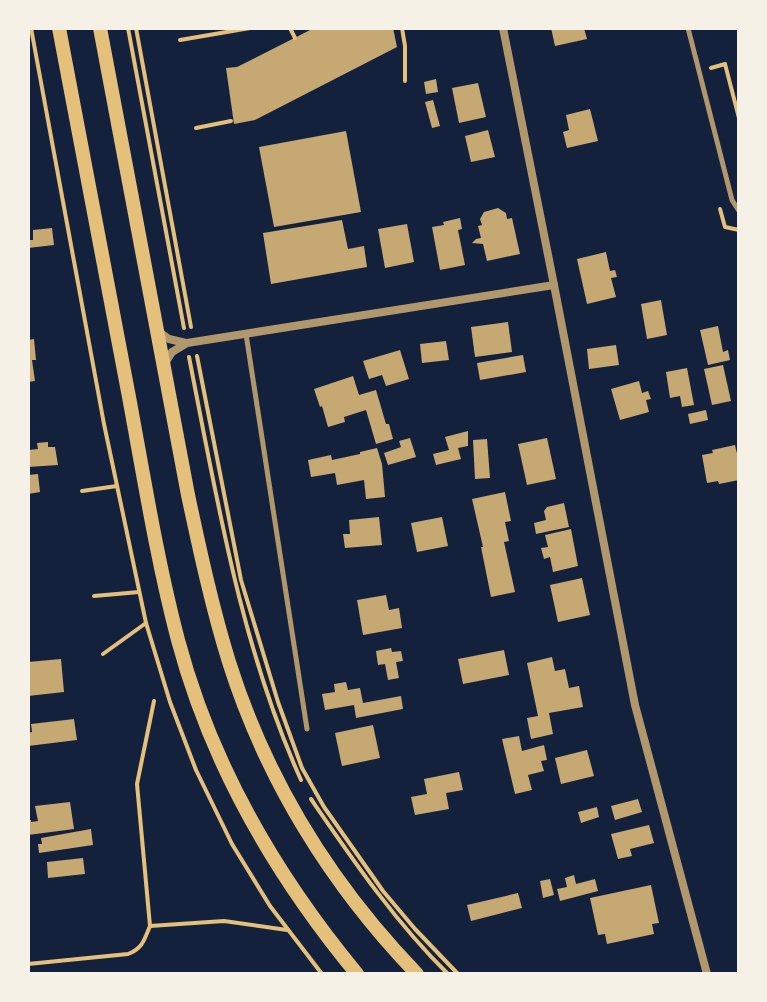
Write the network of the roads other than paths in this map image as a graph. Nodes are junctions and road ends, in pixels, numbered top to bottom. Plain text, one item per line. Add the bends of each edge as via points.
1 (59, 28) edge
2 (100, 28) edge
3 (503, 28) edge
4 (688, 28) edge
5 (739, 211) edge
6 (554, 285) junction
7 (157, 331) junction
8 (246, 333) junction
9 (190, 343) junction
10 (164, 365) junction
11 (307, 729) dead end
12 (357, 974) edge
13 (417, 974) edge
14 (707, 974) edge

1 - 12 main road via 160,561 197,699 261,838
2 - 7 main road
3 - 6 street
4 - 5 lane
6 - 8 street
6 - 14 street via 635,705
7 - 9 street
7 - 10 main road
8 - 9 street
8 - 11 lane
9 - 10 street via 172,352
10 - 13 main road via 200,553 251,722 282,789 324,859

